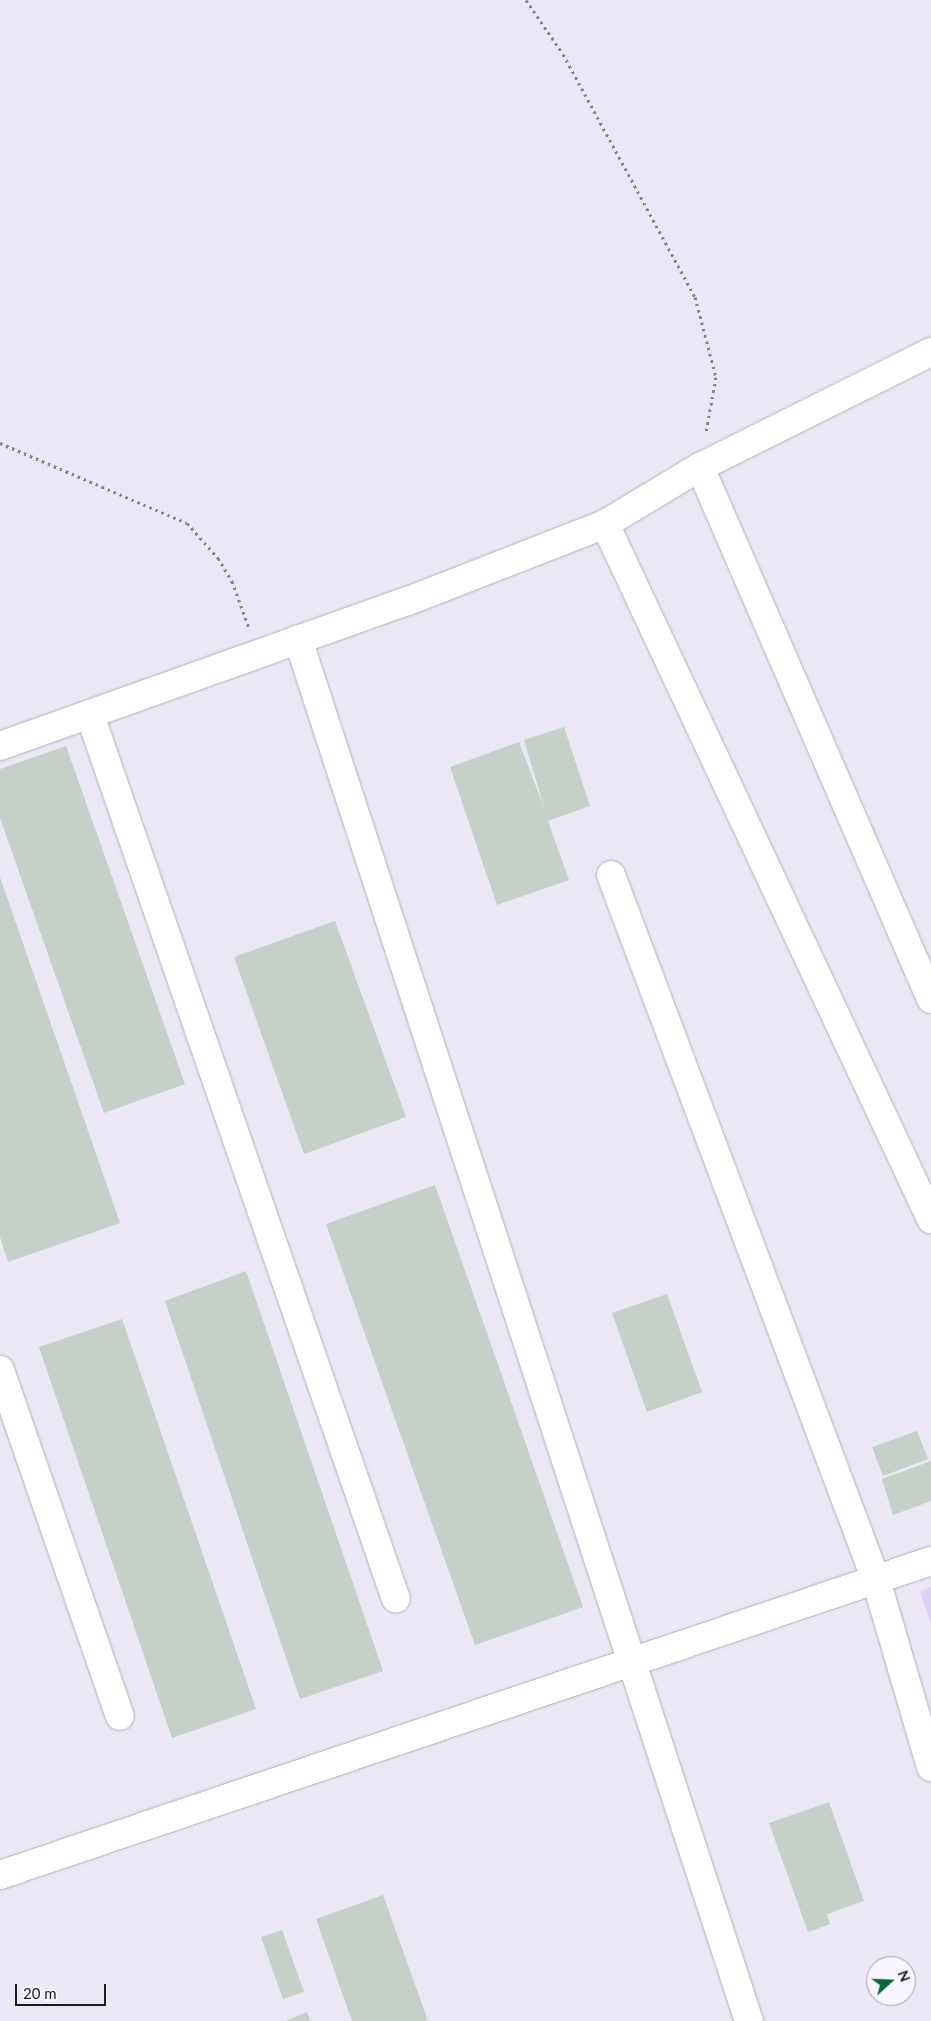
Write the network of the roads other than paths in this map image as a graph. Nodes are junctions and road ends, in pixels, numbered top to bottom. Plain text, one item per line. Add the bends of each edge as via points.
1 (931, 352) edge
2 (700, 467) junction
3 (605, 524) junction
4 (298, 639) junction
5 (90, 715) junction
6 (0, 746) edge
7 (611, 875) dead end
8 (931, 999) edge
9 (931, 1218) edge
10 (0, 1370) edge
11 (931, 1561) edge
12 (876, 1580) junction
13 (396, 1600) dead end
14 (632, 1660) junction
15 (120, 1716) dead end
16 (931, 1767) edge
17 (0, 1875) edge
18 (748, 2021) edge

1 - 2 lane
2 - 3 lane
2 - 8 lane
3 - 4 lane via 408,602
3 - 9 lane
4 - 5 lane
4 - 14 lane
5 - 6 lane
5 - 13 lane
7 - 12 lane
10 - 15 lane
11 - 12 lane
12 - 14 lane
12 - 16 lane
14 - 17 lane
14 - 18 lane

